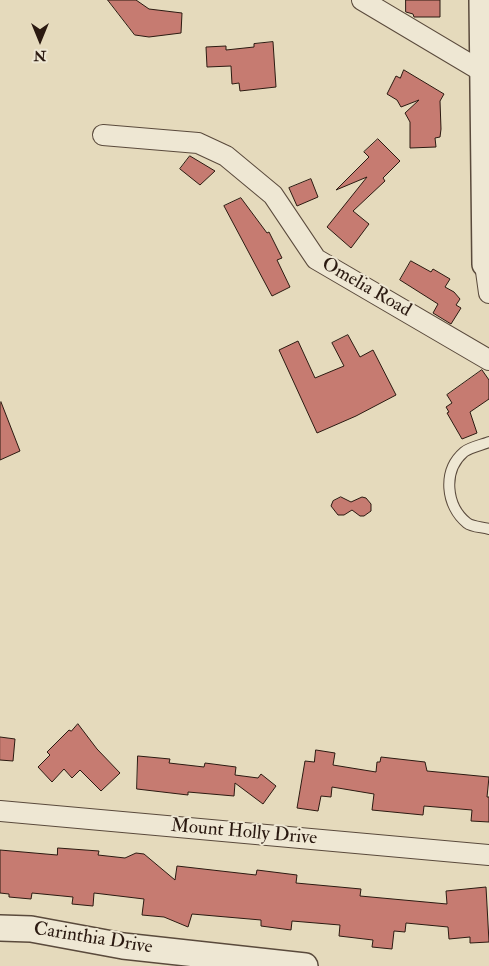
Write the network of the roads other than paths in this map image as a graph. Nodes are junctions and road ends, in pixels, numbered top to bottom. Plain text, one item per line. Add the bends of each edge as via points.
1 (362, 0) edge
2 (482, 0) edge
3 (483, 72) junction
4 (103, 135) dead end
5 (486, 135) edge
6 (487, 264) edge
7 (489, 294) edge
8 (489, 360) edge
9 (489, 442) edge
10 (489, 529) edge
11 (0, 811) edge
12 (489, 854) edge
13 (0, 928) edge
14 (305, 966) edge

1 - 3 street
2 - 3 street
3 - 5 street
4 - 8 street, Omelia Road via 198,143 226,156 273,195 316,259
5 - 6 street
6 - 7 street
9 - 10 lane via 464,452 453,466 448,487 454,510 469,524
11 - 12 street, Mount Holly Drive
13 - 14 street, Carinthia Drive via 31,929 123,946

